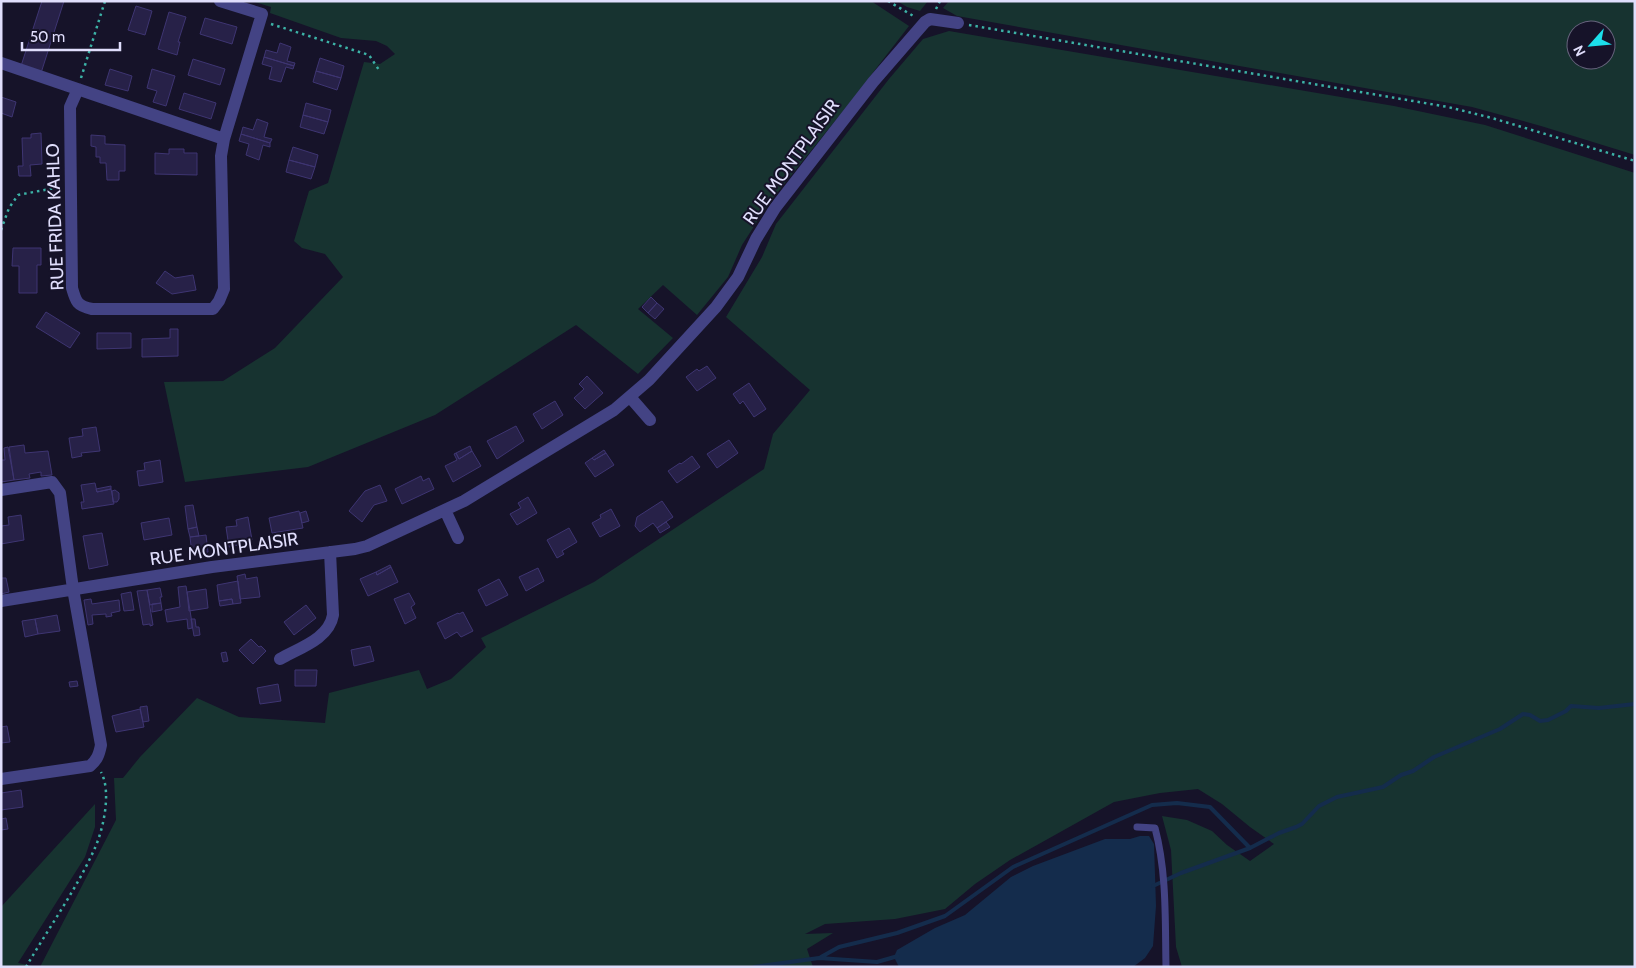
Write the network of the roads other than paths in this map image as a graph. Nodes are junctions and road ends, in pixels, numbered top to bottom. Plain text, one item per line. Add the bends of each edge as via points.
1 (220, 1) edge
2 (958, 23) road end
3 (1, 64) edge
4 (78, 89) junction
5 (224, 139) junction
6 (630, 397) junction
7 (650, 420) dead end
8 (1, 490) edge
9 (445, 510) junction
10 (458, 538) dead end
11 (330, 552) junction
12 (73, 589) junction
13 (1, 601) edge
14 (280, 659) dead end
15 (1, 779) edge
16 (1137, 827) dead end
17 (1166, 967) edge

1 - 5 street via 262,14
2 - 6 street, RUE MONTPLAISIR via 930,19 925,22 873,82 775,208 729,291
3 - 4 street
4 - 5 street
4 - 5 street, RUE FRIDA KAHLO via 70,107 72,288 76,302 85,308 213,309 224,289 221,156
6 - 7 street
6 - 9 street, RUE MONTPLAISIR via 614,410
8 - 12 street via 45,482 52,482 57,488
9 - 10 street
9 - 11 street, RUE MONTPLAISIR via 367,546
11 - 12 street, RUE MONTPLAISIR
11 - 14 street via 332,623 321,636
12 - 13 street, RUE MONTPLAISIR
12 - 15 street via 100,754 96,762 80,769
16 - 17 lane via 1155,828 1160,848

